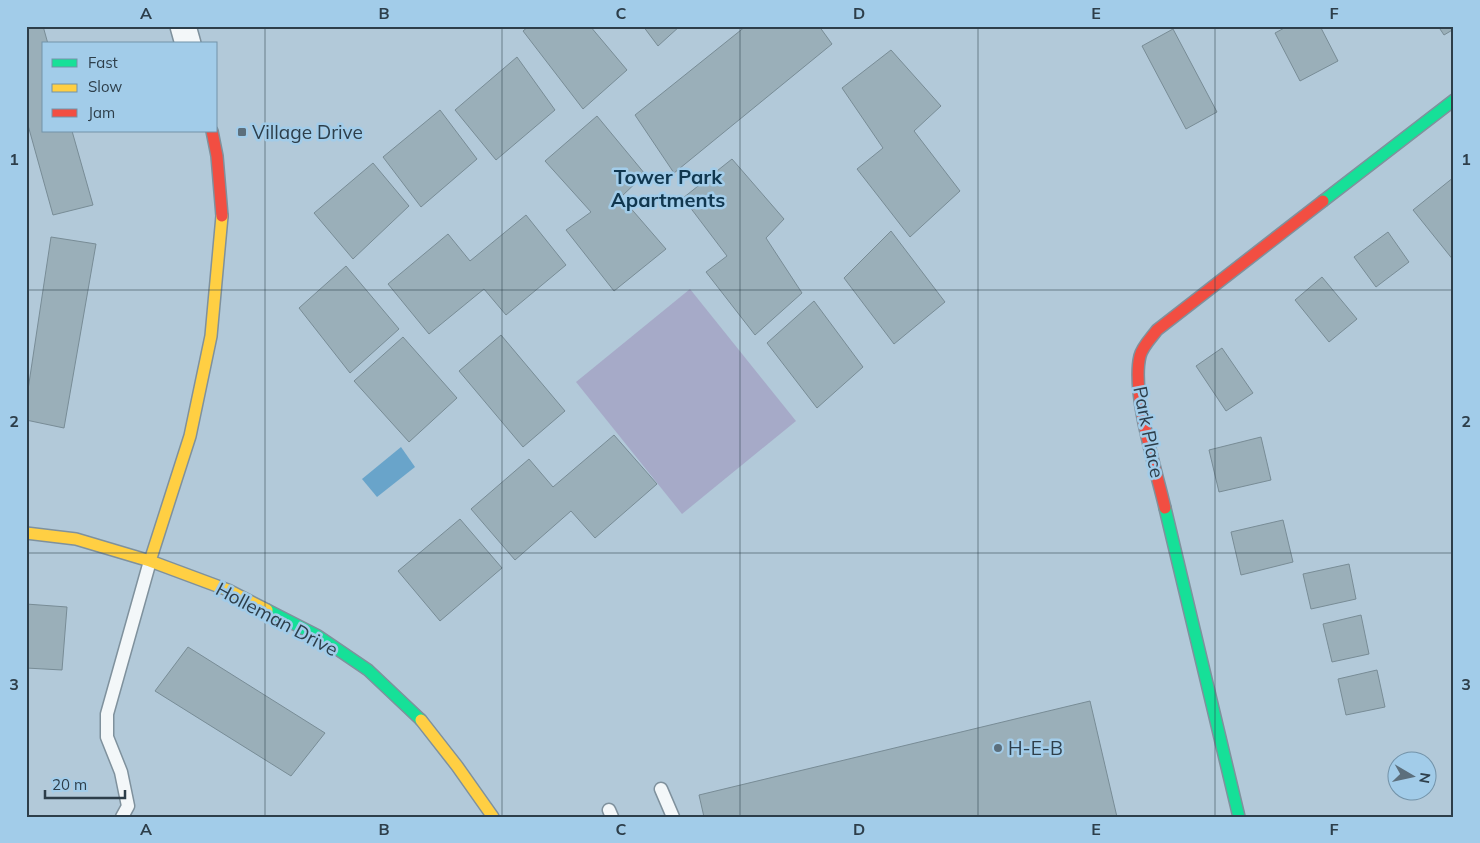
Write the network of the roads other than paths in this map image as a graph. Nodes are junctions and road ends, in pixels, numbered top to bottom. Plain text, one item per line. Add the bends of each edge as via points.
1 (183, 26) edge
2 (187, 42) edge
3 (1454, 100) edge
4 (212, 132) edge
5 (26, 533) edge
6 (150, 561) junction
7 (661, 789) dead end
8 (487, 815) edge
9 (122, 817) edge
10 (673, 817) edge
11 (1239, 817) edge

1 - 2 street
3 - 11 street, Park Place via 1157,330 1140,354 1138,383 1145,423
4 - 6 street via 222,221 211,336 190,436
5 - 6 street, Holleman Drive via 76,538
6 - 8 street, Holleman Drive via 236,594 318,636 368,670 415,713
6 - 9 lane via 107,714 107,737 121,772 128,806
7 - 10 lane

